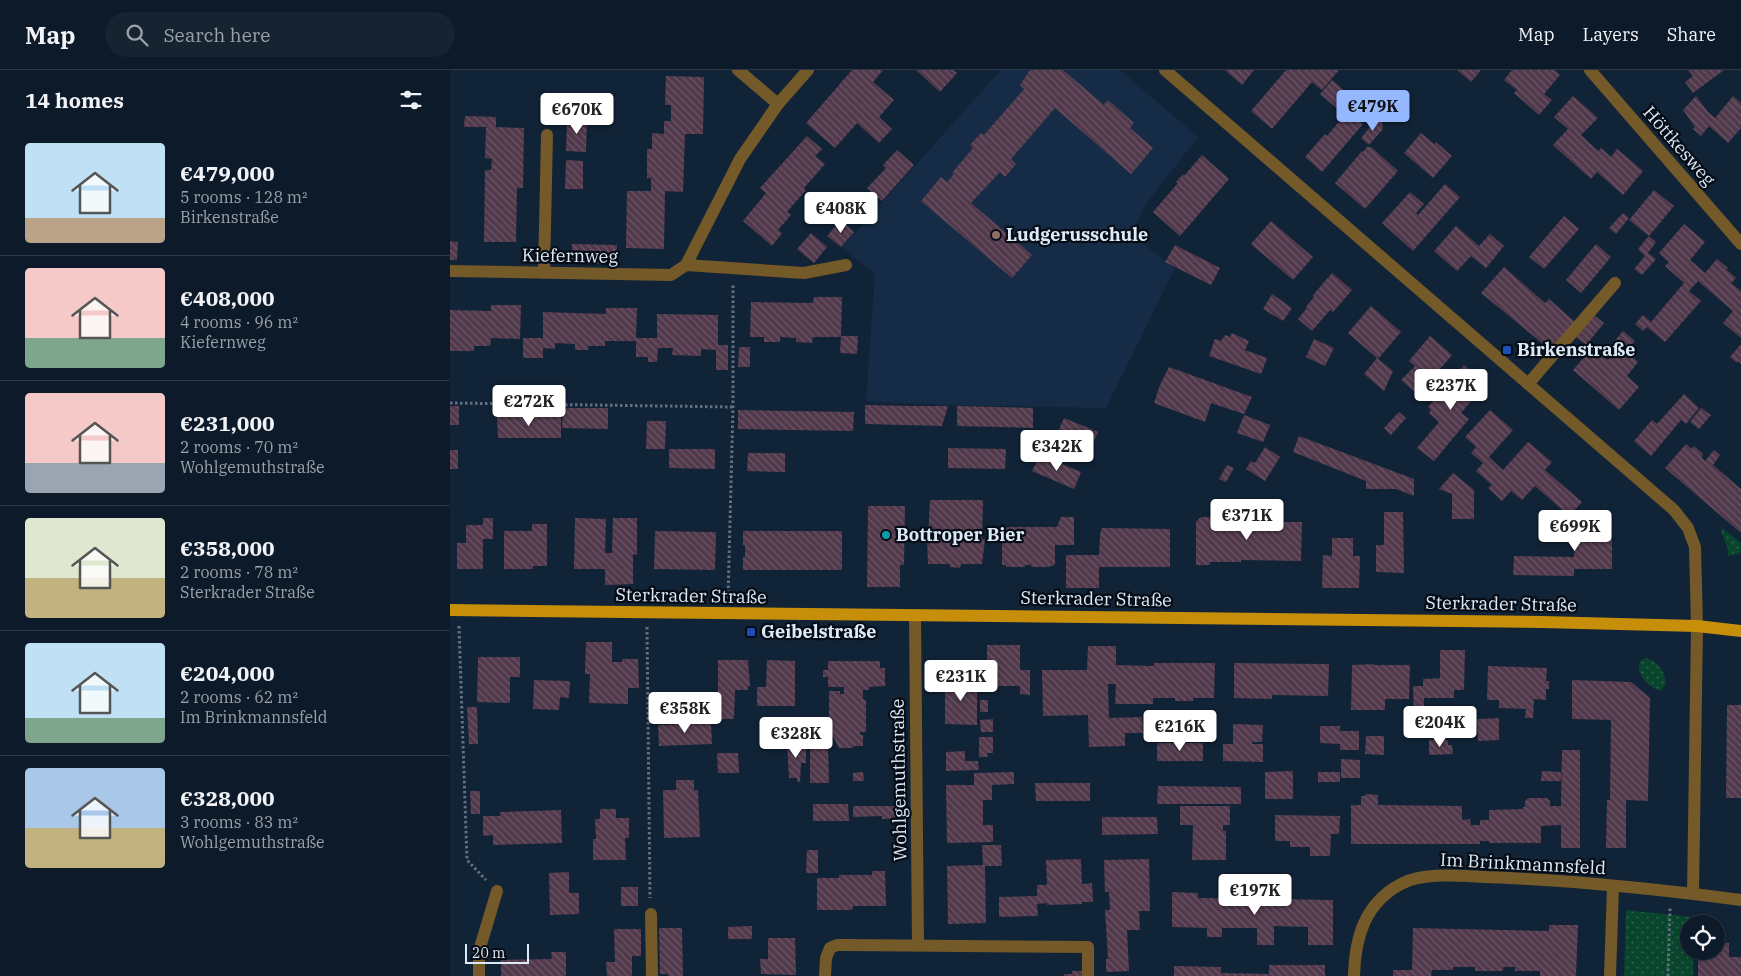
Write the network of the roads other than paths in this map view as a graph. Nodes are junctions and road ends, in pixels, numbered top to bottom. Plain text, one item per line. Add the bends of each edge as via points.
1 (738, 70) edge
2 (808, 70) edge
3 (1166, 70) edge
4 (1590, 70) edge
5 (778, 104) junction
6 (548, 135) dead end
7 (1741, 244) edge
8 (686, 265) junction
9 (846, 265) dead end
10 (450, 270) edge
11 (544, 272) junction
12 (1615, 283) dead end
13 (1528, 384) junction
14 (454, 610) edge
15 (915, 615) junction
16 (1697, 626) junction
17 (1741, 631) edge
18 (1613, 887) junction
19 (497, 891) road end
20 (1693, 894) junction
21 (1741, 900) edge
22 (651, 914) road end
23 (918, 945) junction
24 (479, 976) edge
25 (652, 976) edge
26 (825, 976) edge
27 (1088, 976) edge
28 (1354, 976) edge
29 (1610, 976) edge

1 - 5 street
2 - 5 street
3 - 13 street
4 - 7 street, Höttkesweg
5 - 8 street via 740,159
6 - 11 street
8 - 9 street, Kiefernweg via 804,273
8 - 11 street, Kiefernweg via 672,275
10 - 11 street, Kiefernweg
12 - 13 street
13 - 16 street via 1674,510 1688,528 1695,546
14 - 15 main road, Sterkrader Straße
15 - 16 main road, Sterkrader Straße
15 - 23 street, Wohlgemuthstraße
16 - 17 main road, Sterkrader Straße
16 - 20 street
18 - 20 street, Im Brinkmannsfeld
18 - 28 street, Im Brinkmannsfeld via 1530,878 1437,875 1403,882 1382,896 1368,914 1360,932
18 - 29 street
19 - 24 street via 479,951
20 - 21 street, Im Brinkmannsfeld
22 - 25 street
23 - 26 street via 836,945 827,953
23 - 27 street via 1088,947

